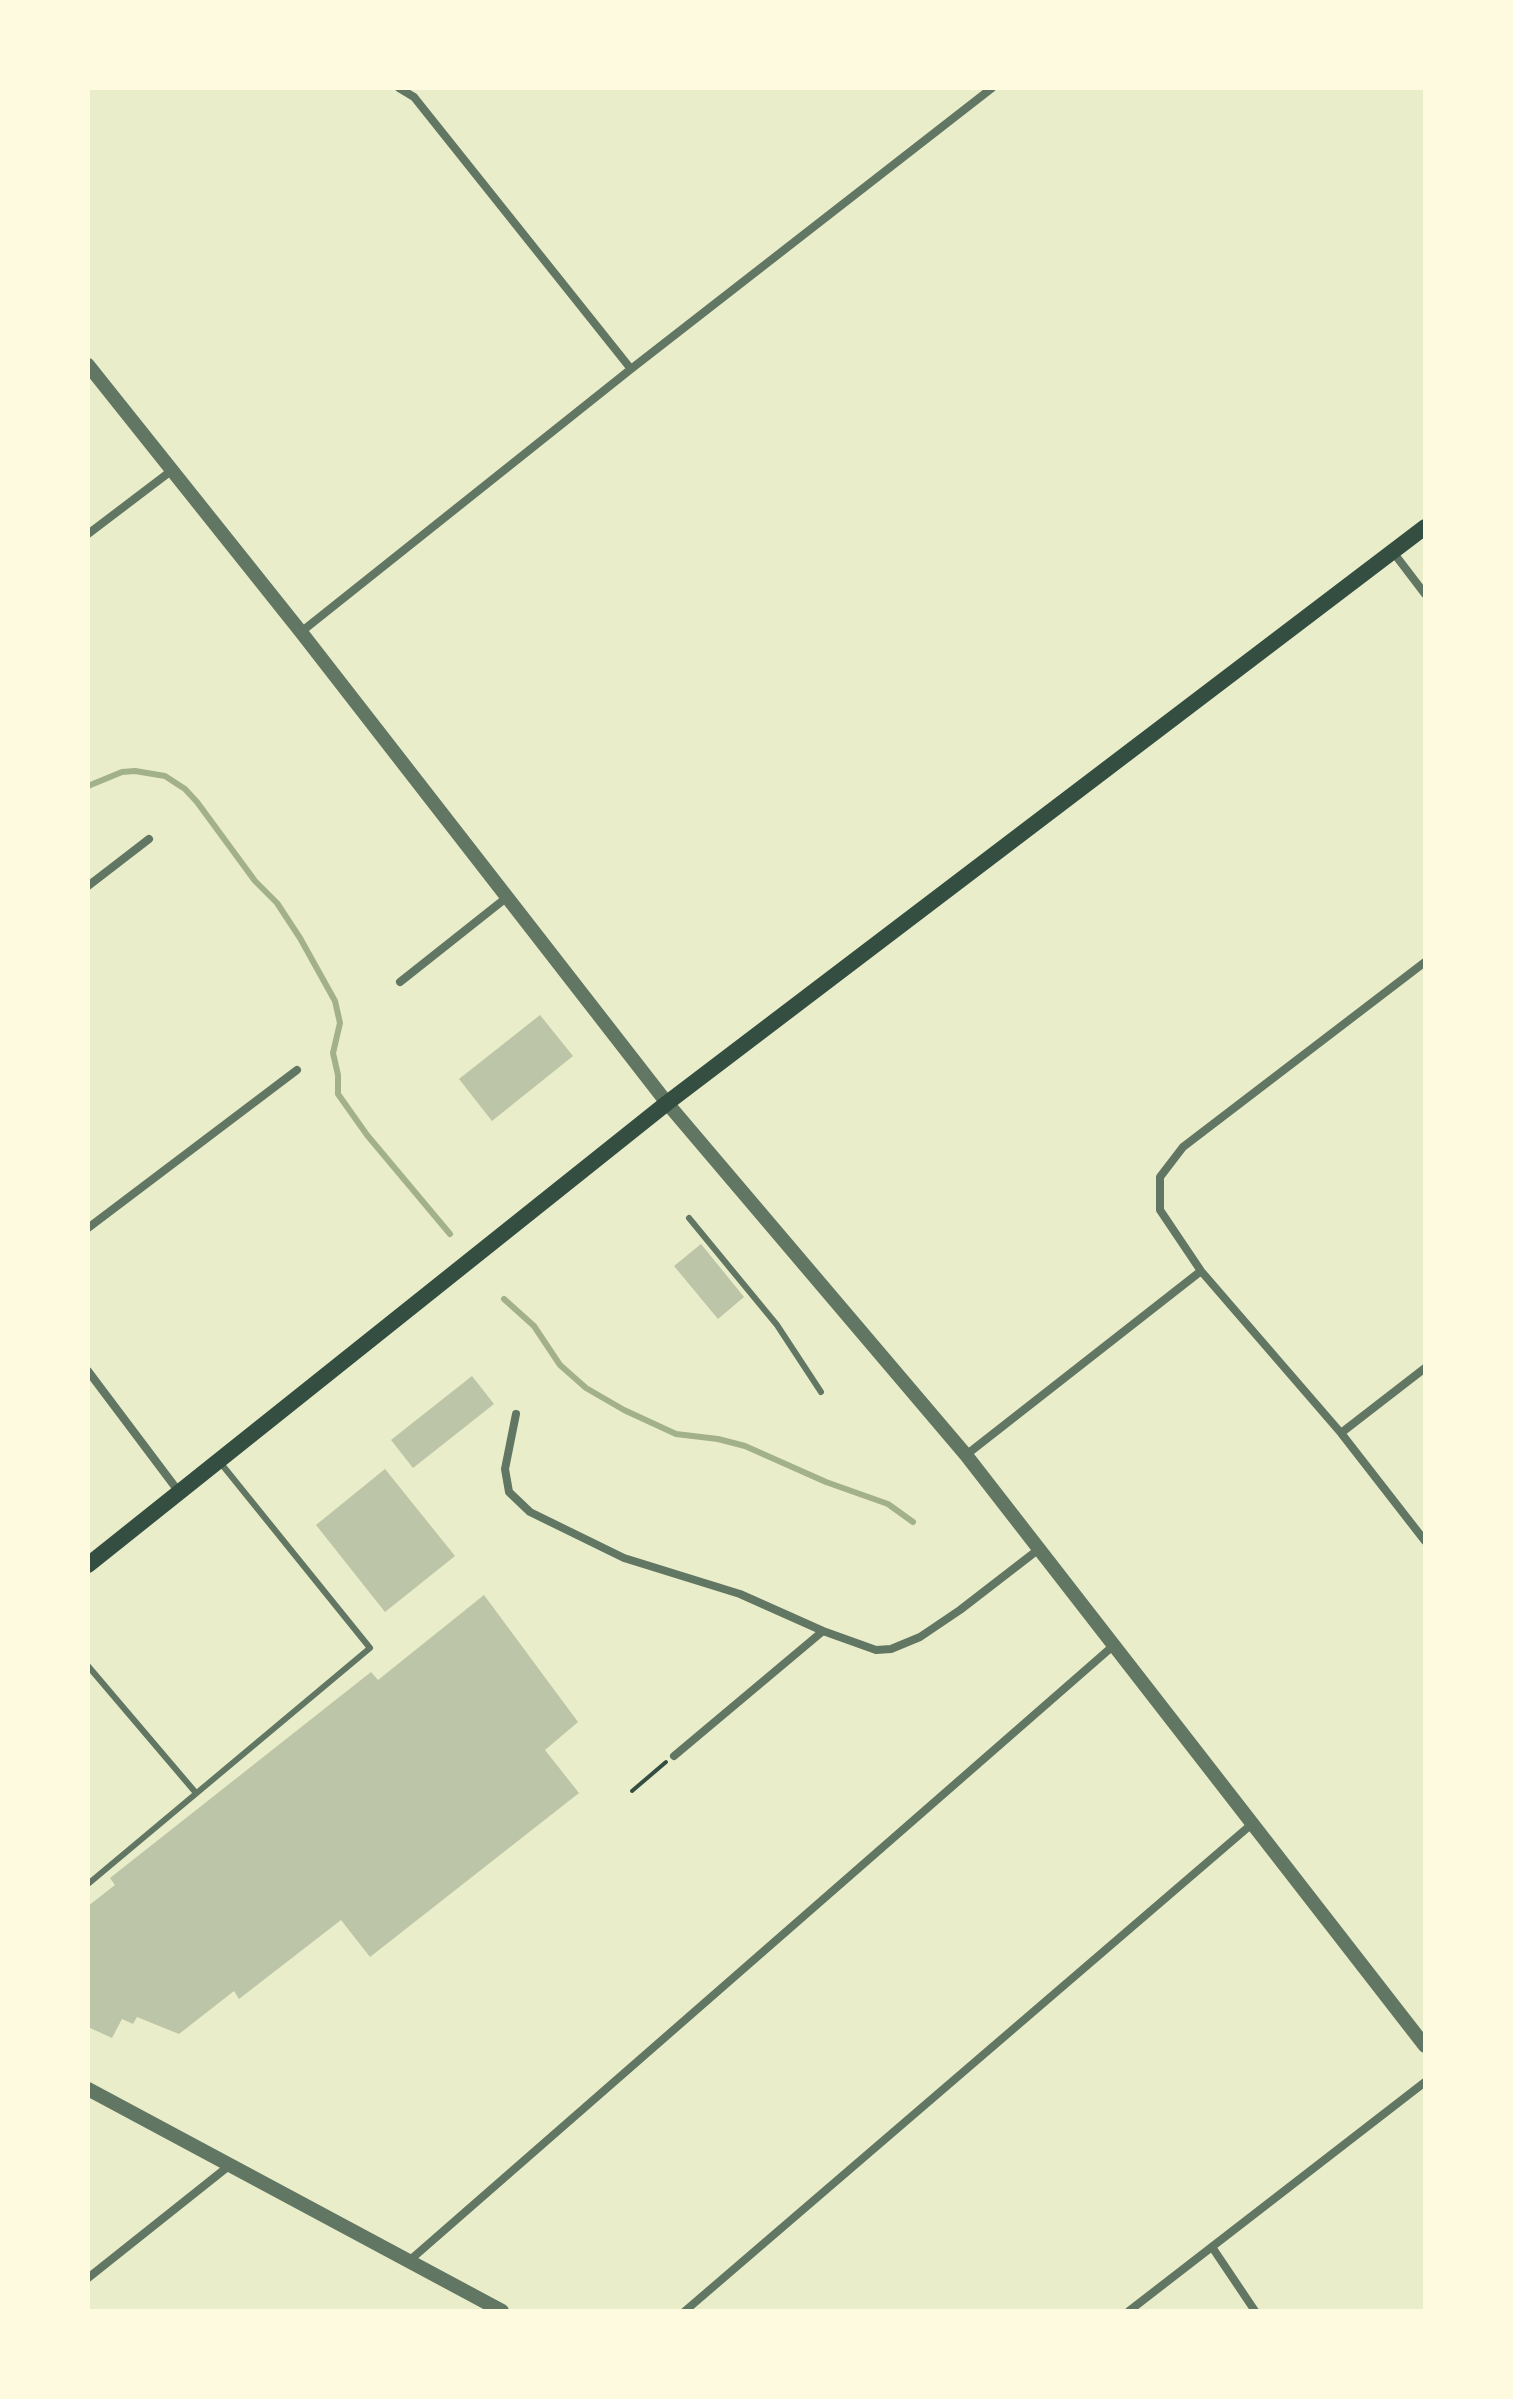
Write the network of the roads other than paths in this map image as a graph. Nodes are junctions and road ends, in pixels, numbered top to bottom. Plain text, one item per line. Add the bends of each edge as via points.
1 (399, 88) edge
2 (992, 88) edge
3 (88, 365) edge
4 (631, 369) junction
5 (171, 471) junction
6 (1425, 527) edge
7 (88, 534) edge
8 (1393, 552) junction
9 (1425, 594) edge
10 (301, 632) junction
11 (149, 839) dead end
12 (88, 886) edge
13 (506, 898) junction
14 (1425, 962) edge
15 (400, 982) dead end
16 (297, 1070) dead end
17 (667, 1103) junction
18 (689, 1218) dead end
19 (88, 1228) edge
20 (1201, 1271) junction
21 (1425, 1368) edge
22 (88, 1371) edge
23 (821, 1392) dead end
24 (516, 1414) dead end
25 (1341, 1433) junction
26 (966, 1455) junction
27 (219, 1461) junction
28 (179, 1492) junction
29 (1425, 1541) edge
30 (1040, 1548) junction
31 (88, 1565) edge
32 (823, 1631) junction
33 (1113, 1646) junction
34 (88, 1666) edge
35 (674, 1756) road end
36 (196, 1793) junction
37 (1253, 1823) junction
38 (88, 1884) edge
39 (1425, 2046) edge
40 (1425, 2082) edge
41 (88, 2089) edge
42 (230, 2165) junction
43 (1212, 2247) junction
44 (409, 2261) junction
45 (88, 2278) edge
46 (502, 2311) edge
47 (685, 2311) edge
48 (1129, 2311) edge
49 (1255, 2311) edge

1 - 4 street via 414,97
2 - 4 street
3 - 5 street
4 - 10 street
5 - 7 street
5 - 10 street
6 - 8 main road
8 - 9 street
8 - 17 main road
10 - 13 street
11 - 12 street
13 - 15 street
13 - 17 street
14 - 20 street via 1183,1147 1160,1177 1160,1210
16 - 19 street
17 - 26 street
17 - 27 main road
18 - 23 lane via 777,1325
20 - 25 street
20 - 26 street
21 - 25 street
22 - 28 street
24 - 32 street via 505,1469 509,1492 530,1512 624,1558 740,1594
25 - 29 street
26 - 30 street
27 - 28 main road
27 - 36 lane via 370,1648
28 - 31 main road
30 - 32 street via 950,1617 891,1649 876,1650
30 - 33 street
32 - 35 street
33 - 37 street
33 - 44 street
34 - 36 lane
36 - 38 lane
37 - 39 street
37 - 47 street
40 - 43 street
41 - 42 street
42 - 44 street
42 - 45 street
43 - 48 street
43 - 49 street
44 - 46 street

